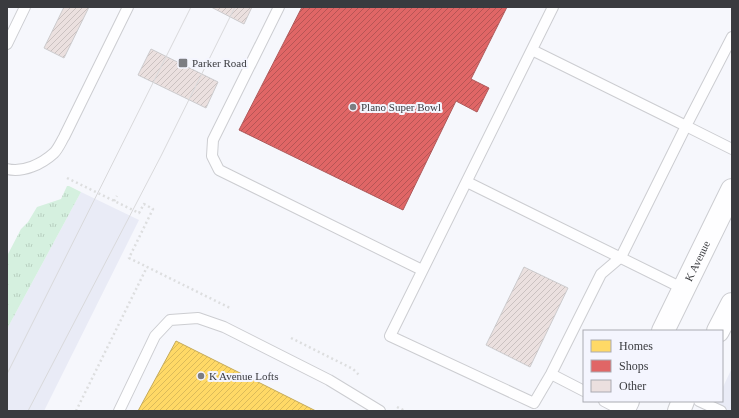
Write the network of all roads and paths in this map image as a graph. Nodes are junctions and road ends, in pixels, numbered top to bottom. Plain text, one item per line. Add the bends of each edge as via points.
1 (25, 7) edge
2 (128, 7) edge
3 (279, 7) edge
4 (553, 7) edge
5 (732, 37) edge
6 (7, 44) edge
7 (532, 50) junction
8 (686, 126) junction
9 (732, 149) edge
10 (7, 169) edge
11 (67, 178) dead end
12 (467, 182) junction
13 (732, 190) edge
14 (117, 196) dead end
15 (114, 201) junction
16 (621, 257) junction
17 (129, 258) dead end
18 (147, 267) dead end
19 (422, 270) junction
20 (684, 289) junction
21 (732, 304) edge
22 (664, 330) edge
23 (719, 330) edge
24 (551, 374) junction
25 (583, 390) edge
26 (606, 402) edge
27 (628, 402) edge
28 (682, 402) edge
29 (701, 402) edge
30 (533, 407) edge
31 (76, 411) edge
32 (119, 411) edge
33 (380, 411) edge
34 (623, 411) edge
35 (678, 411) edge
36 (721, 411) edge

1 - 6 lane
2 - 10 lane via 55,152 30,168 14,171
3 - 19 lane via 213,140 212,156 218,170
4 - 7 lane
5 - 8 lane
7 - 8 lane
7 - 12 lane
8 - 9 lane
8 - 16 lane
11 - 15 path
12 - 16 lane
12 - 19 lane
13 - 20 main road, K Avenue
14 - 15 path
15 - 17 path via 139,214 144,204 153,209
16 - 20 lane
16 - 24 lane via 601,274
18 - 31 path
19 - 30 lane via 390,336
20 - 22 main road, K Avenue
21 - 23 main road
24 - 25 lane
24 - 30 lane
26 - 34 lane
27 - 34 main road
28 - 35 main road
29 - 36 lane
32 - 33 lane via 155,336 170,320 198,318 224,327 329,380

